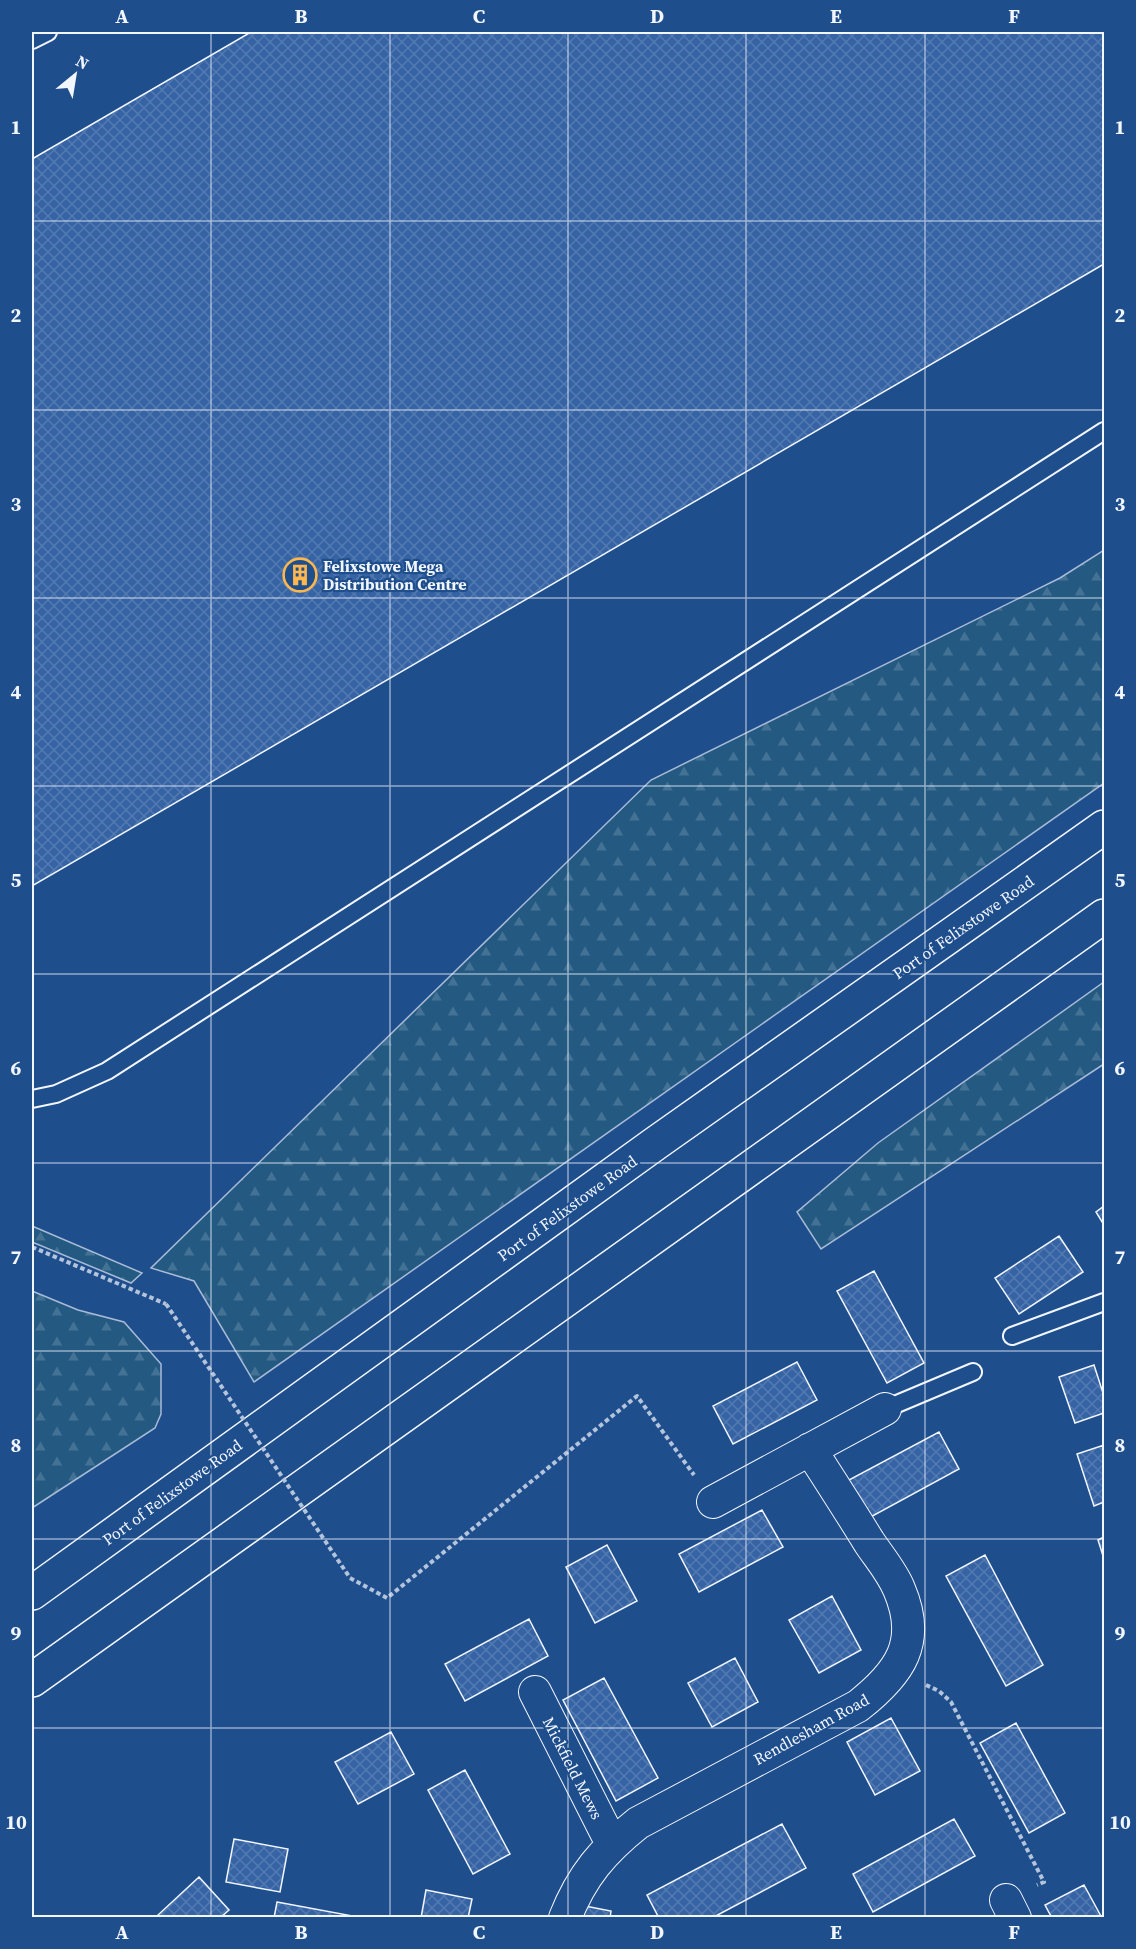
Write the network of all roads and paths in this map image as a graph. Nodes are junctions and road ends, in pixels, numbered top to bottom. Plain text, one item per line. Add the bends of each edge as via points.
1 (48, 32) edge
2 (32, 40) edge
3 (1104, 431) edge
4 (1104, 827) edge
5 (1104, 916) edge
6 (32, 1099) edge
7 (32, 1247) edge
8 (1104, 1302) edge
9 (1012, 1336) dead end
10 (973, 1372) dead end
11 (885, 1409) joint
12 (810, 1449) junction
13 (713, 1502) joint
14 (32, 1593) edge
15 (896, 1670) junction
16 (32, 1680) edge
17 (535, 1692) dead end
18 (612, 1844) junction
19 (1010, 1909) edge
20 (565, 1917) edge

1 - 2 lane
3 - 6 lane via 107,1071 56,1094
4 - 14 highway, Port of Felixstowe Road via 656,1143
5 - 16 highway
7 - 13 path, bridge via 166,1304 350,1578 387,1598 637,1396
8 - 9 lane
10 - 11 lane
11 - 12 street
12 - 13 street
12 - 15 street, Rendlesham Road via 898,1587 908,1615 908,1636
15 - 18 street, Rendlesham Road via 858,1706 638,1823
15 - 19 path via 939,1691 951,1702 1044,1881
17 - 18 street, Mickfield Mews
18 - 20 street, Rendlesham Road via 591,1867

